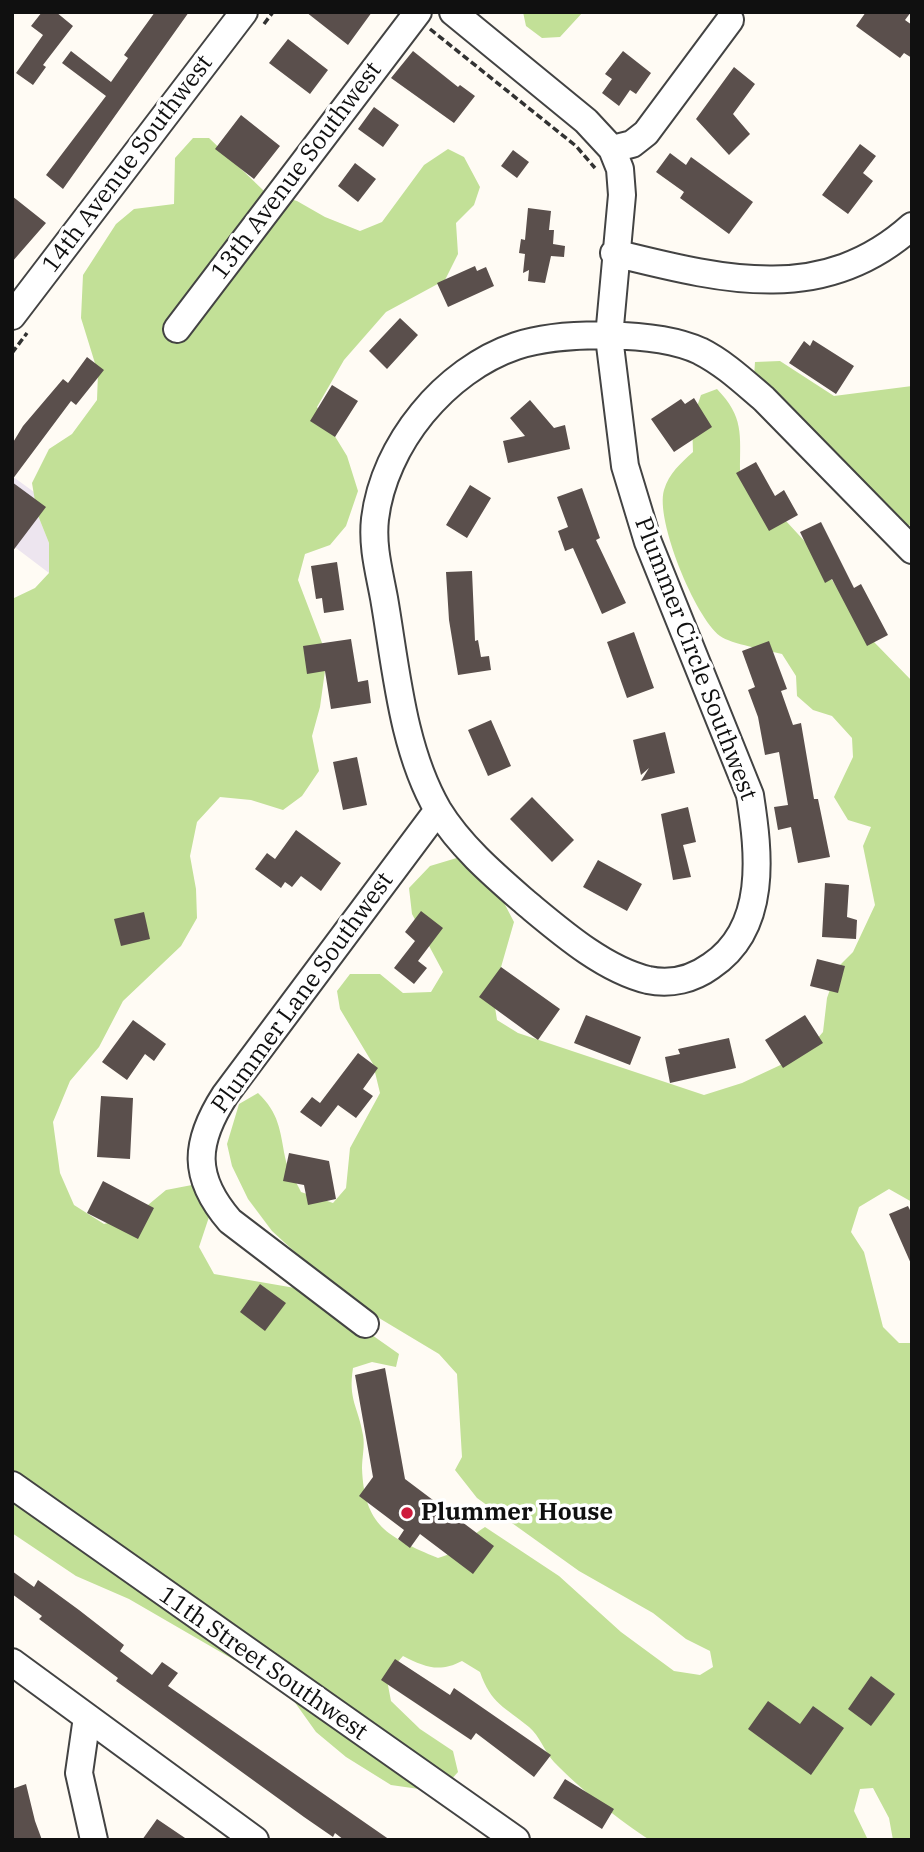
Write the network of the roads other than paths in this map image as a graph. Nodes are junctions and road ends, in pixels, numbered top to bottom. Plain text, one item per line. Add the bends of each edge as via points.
1 (244, 12) edge
2 (453, 12) edge
3 (416, 14) edge
4 (730, 20) dead end
5 (612, 149) junction
6 (912, 226) edge
7 (614, 253) junction
8 (12, 316) edge
9 (177, 329) dead end
10 (609, 337) junction
11 (912, 550) edge
12 (439, 810) junction
13 (365, 1324) dead end
14 (12, 1485) edge
15 (12, 1662) edge
16 (88, 1717) junction
17 (94, 1840) edge
18 (255, 1840) edge
19 (516, 1840) edge

1 - 8 street, 14th Avenue Southwest
2 - 5 street via 576,112
3 - 9 street, 13th Avenue Southwest
4 - 5 street via 646,133 632,144
5 - 7 street, Plummer Circle Southwest via 620,169 622,195
6 - 7 street via 853,266 804,279 732,277
7 - 10 street, Plummer Circle Southwest
10 - 11 street via 672,342 718,362 764,399
10 - 12 street, Plummer Circle Southwest via 541,341 492,355 433,403 403,442 385,476 374,546 408,731
10 - 12 street, Plummer Circle Southwest via 618,427 633,491 653,554 750,795 756,832 754,904 733,947 718,961 686,979 647,979 618,969 552,924 492,873
12 - 13 street, Plummer Lane Southwest via 225,1095 202,1139 203,1181 230,1222
14 - 19 street, 11th Street Southwest
15 - 16 street
16 - 17 street via 79,1773
16 - 18 street

